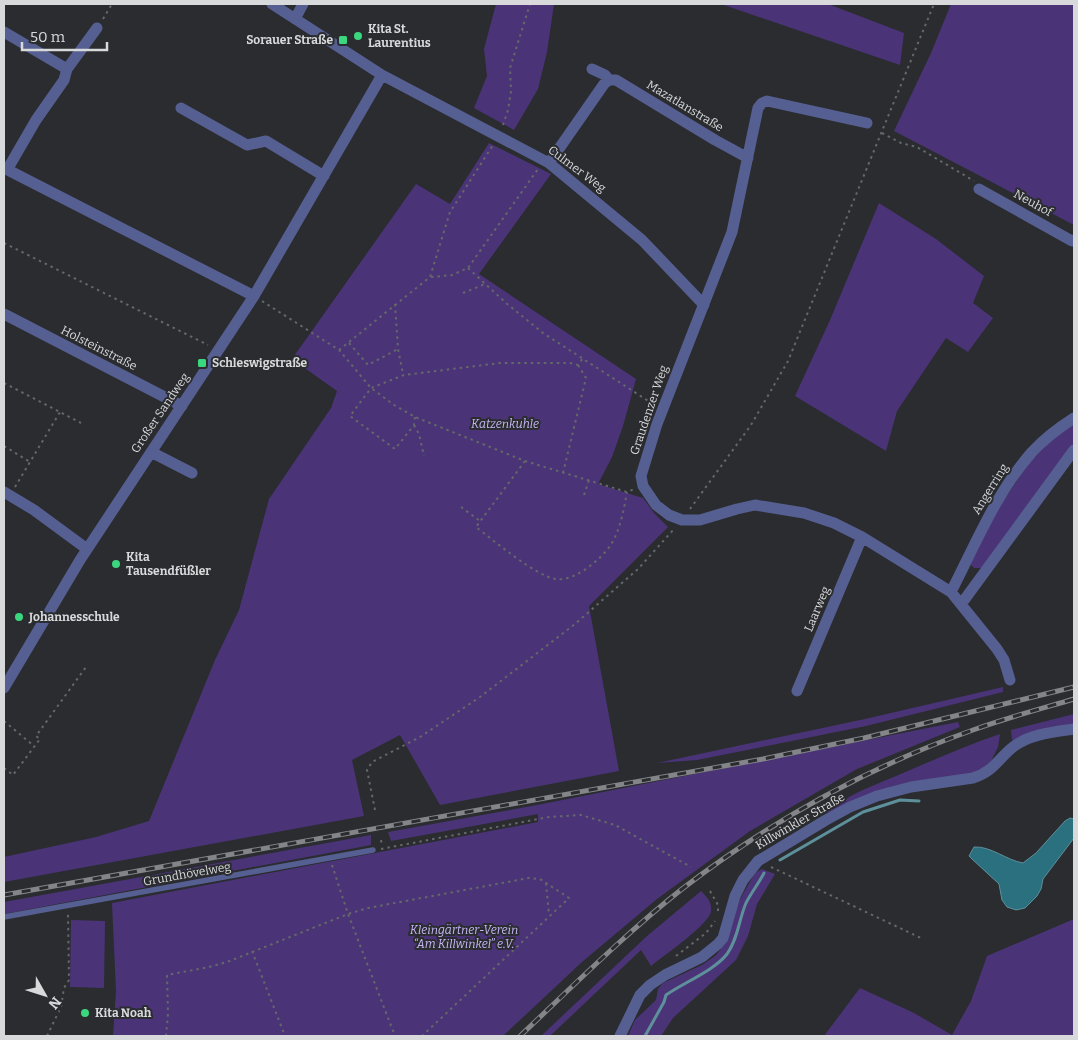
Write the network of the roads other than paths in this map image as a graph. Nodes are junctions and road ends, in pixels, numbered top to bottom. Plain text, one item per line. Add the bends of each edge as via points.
1 (272, 4) edge
2 (303, 4) edge
3 (295, 19) junction
4 (97, 28) road end
5 (4, 32) edge
6 (67, 69) junction
7 (592, 69) dead end
8 (382, 74) junction
9 (609, 80) junction
10 (181, 108) dead end
11 (866, 123) dead end
12 (748, 158) junction
13 (546, 162) junction
14 (5, 169) edge
15 (324, 176) junction
16 (978, 189) road end
17 (1074, 240) edge
18 (254, 296) junction
19 (704, 305) junction
20 (4, 314) edge
21 (182, 406) junction
22 (1074, 418) edge
23 (1074, 450) edge
24 (151, 452) junction
25 (192, 473) dead end
26 (7, 494) edge
27 (862, 537) junction
28 (87, 549) junction
29 (951, 592) junction
30 (962, 603) junction
31 (1010, 680) dead end
32 (4, 688) edge
33 (797, 691) dead end
34 (1074, 729) edge
35 (374, 850) dead end
36 (4, 917) edge
37 (620, 1036) edge

1 - 3 street, Culmer Weg
2 - 3 street
3 - 8 street, Culmer Weg
4 - 6 street
5 - 6 street
6 - 14 street via 64,80
7 - 9 street, Mazatlanstraße
8 - 13 street, Culmer Weg
8 - 15 street, Großer Sandweg
9 - 12 street, Mazatlanstraße via 616,80
9 - 13 street
10 - 15 street via 247,145 266,141
11 - 12 street, Graudenzer Weg via 767,101 758,108
12 - 19 street, Graudenzer Weg via 732,232
13 - 19 street, Culmer Weg via 642,240
14 - 18 street
15 - 18 street, Großer Sandweg
16 - 17 street, Neuhof
18 - 21 street, Großer Sandweg
19 - 27 street, Graudenzer Weg via 662,409 641,476 643,486 656,505 682,520 700,520 755,505 804,513
20 - 21 street, Holsteinstraße
21 - 24 street, Großer Sandweg
22 - 29 street, Angerring via 1033,450 1010,480 988,516
23 - 30 street
24 - 25 street
24 - 28 street, Großer Sandweg
26 - 28 street
27 - 29 street
27 - 33 street, Laarweg
28 - 32 street, Großer Sandweg
29 - 30 street
30 - 31 street via 1004,660
34 - 37 street, Killwinkler Straße via 1033,737 1015,746 985,774 911,787 850,807 758,861 735,896 723,938 702,957 650,985 640,995
35 - 36 lane, Grundhövelweg

